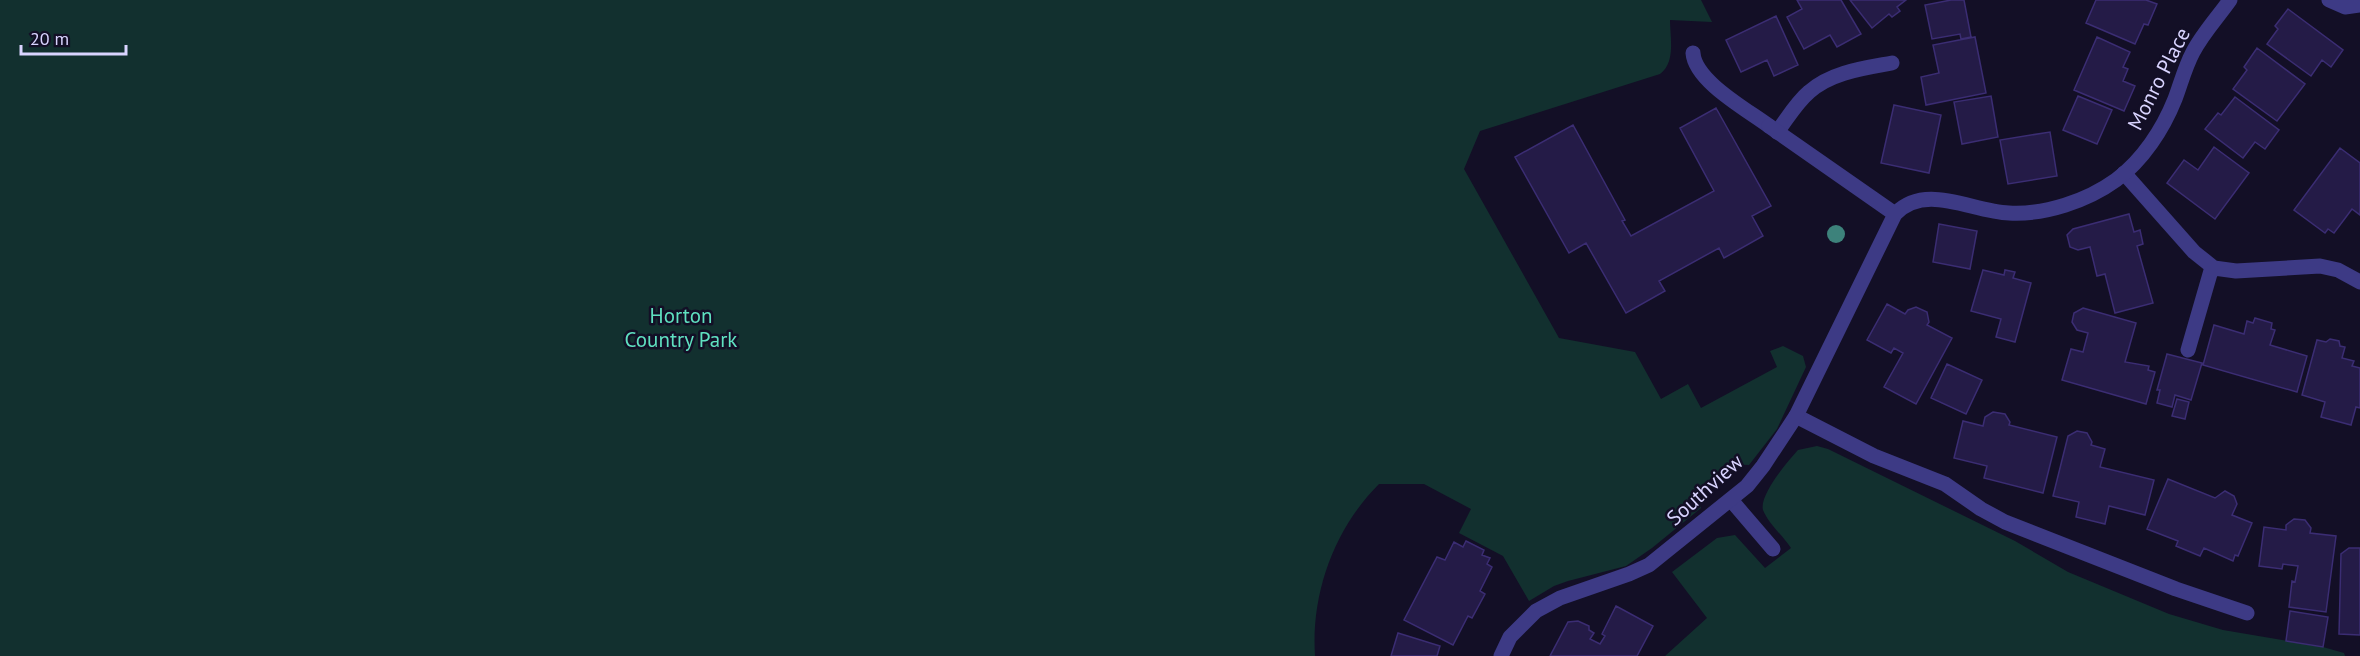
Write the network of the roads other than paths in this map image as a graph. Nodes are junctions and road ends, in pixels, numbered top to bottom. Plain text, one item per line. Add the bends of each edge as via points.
1 (2230, 0) edge
2 (2329, 0) edge
3 (2360, 4) edge
4 (1693, 53) dead end
5 (1892, 63) dead end
6 (1773, 129) junction
7 (2124, 173) junction
8 (1895, 214) junction
9 (2212, 267) junction
10 (2360, 282) edge
11 (2188, 350) dead end
12 (1796, 416) junction
13 (1731, 500) junction
14 (1773, 549) dead end
15 (2247, 613) dead end
16 (1501, 656) edge

1 - 7 street, Monro Place via 2194,50 2162,126
2 - 3 street via 2344,7
4 - 6 street via 1703,76
5 - 6 street via 1820,84
6 - 8 street
7 - 8 street, Monro Place via 2091,194 2044,210 2007,213 1927,199 1908,204
7 - 9 street
8 - 12 street, Southview
9 - 10 street via 2236,271 2320,266 2344,272
9 - 11 street
12 - 13 street, Southview via 1755,477
12 - 15 street via 1874,456 1945,484 2005,522 2176,590
13 - 14 street
13 - 16 street, Southview via 1649,565 1536,611 1510,637

